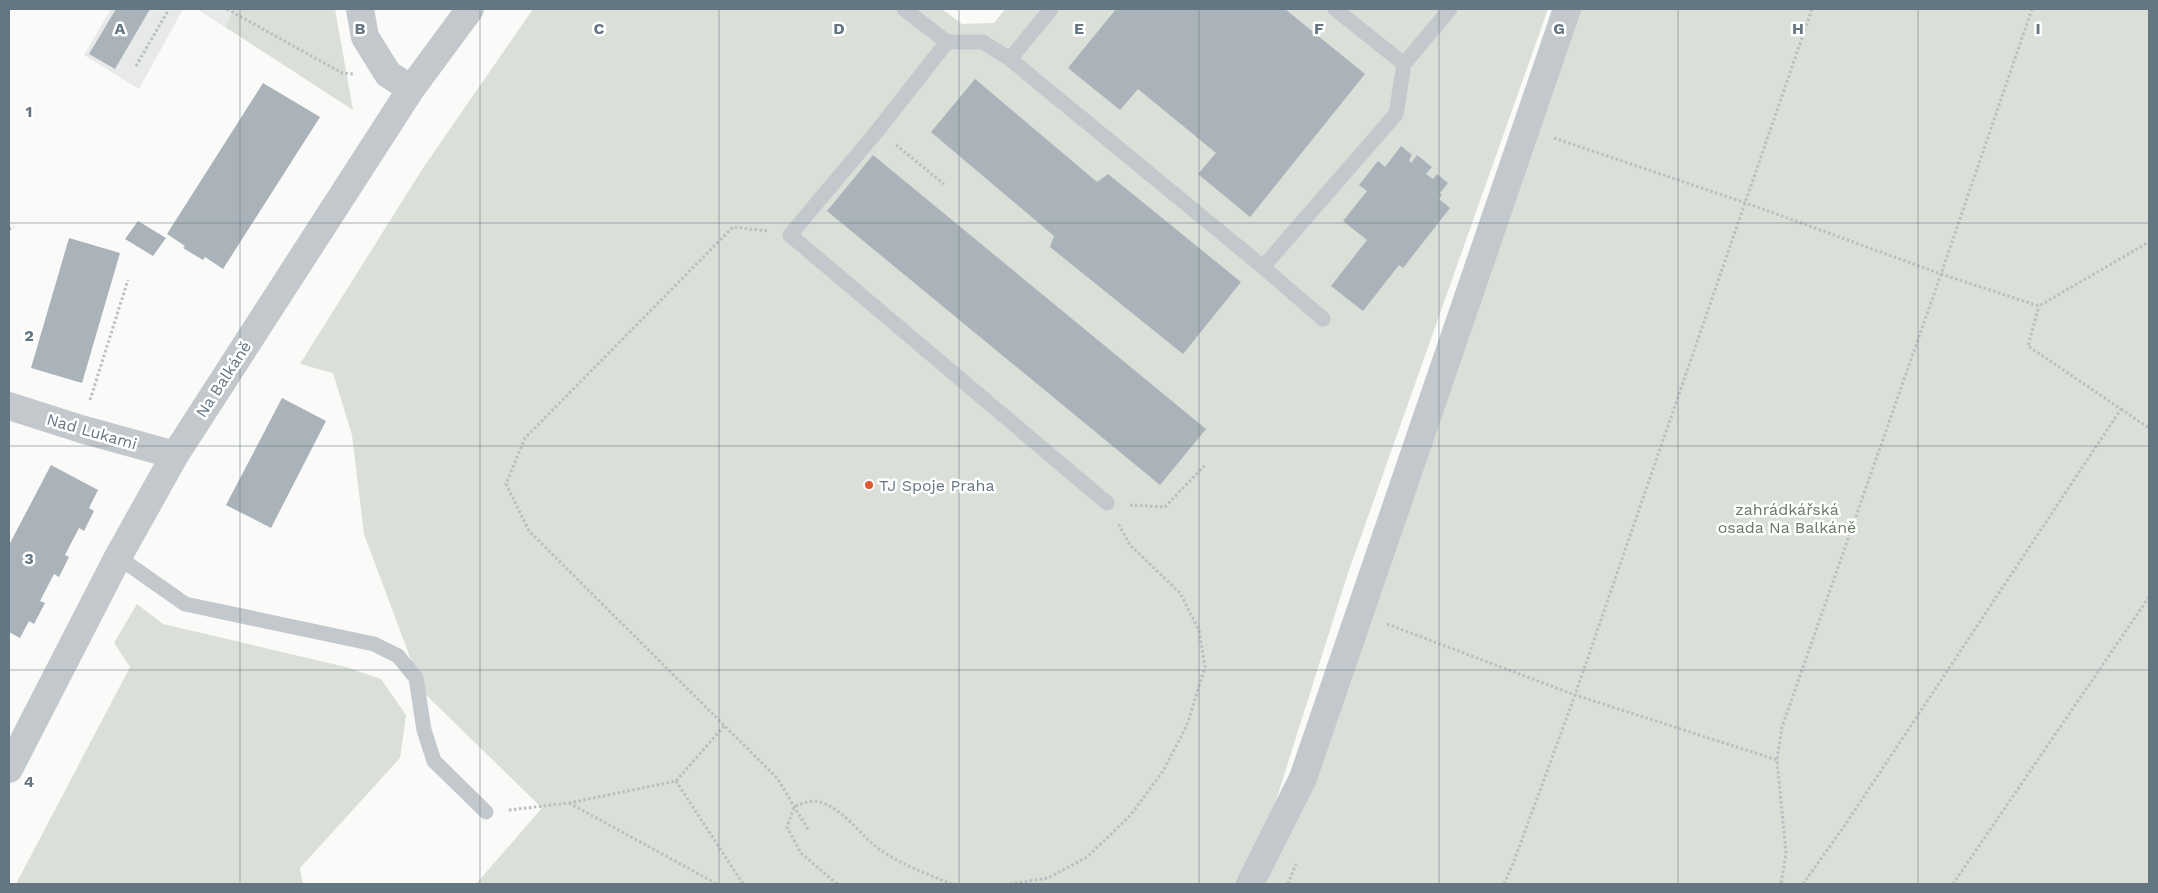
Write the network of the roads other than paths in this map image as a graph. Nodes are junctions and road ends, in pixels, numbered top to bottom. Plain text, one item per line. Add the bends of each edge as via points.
1 (360, 9) edge
2 (470, 9) edge
3 (904, 9) edge
4 (1051, 9) edge
5 (1336, 9) edge
6 (1450, 9) edge
7 (1567, 9) edge
8 (947, 42) junction
9 (1010, 59) junction
10 (1404, 64) junction
11 (411, 89) junction
12 (1263, 267) junction
13 (1323, 319) dead end
14 (9, 406) edge
15 (175, 455) junction
16 (1107, 503) road end
17 (118, 557) junction
18 (9, 769) edge
19 (486, 812) road end
20 (1250, 884) edge

1 - 11 street via 365,37 388,74
2 - 11 street, Na Balkáně
3 - 8 lane
4 - 9 lane
5 - 10 lane
6 - 10 lane
7 - 20 street via 1303,778
8 - 9 lane via 983,42
8 - 16 lane via 790,235
9 - 12 lane
10 - 12 lane via 1396,114
11 - 15 street, Na Balkáně
12 - 13 lane
14 - 15 street, Nad Lukami
15 - 17 street, Na Balkáně
17 - 18 street, Na Balkáně
17 - 19 lane via 185,604 374,644 398,656 416,678 424,730 434,761

